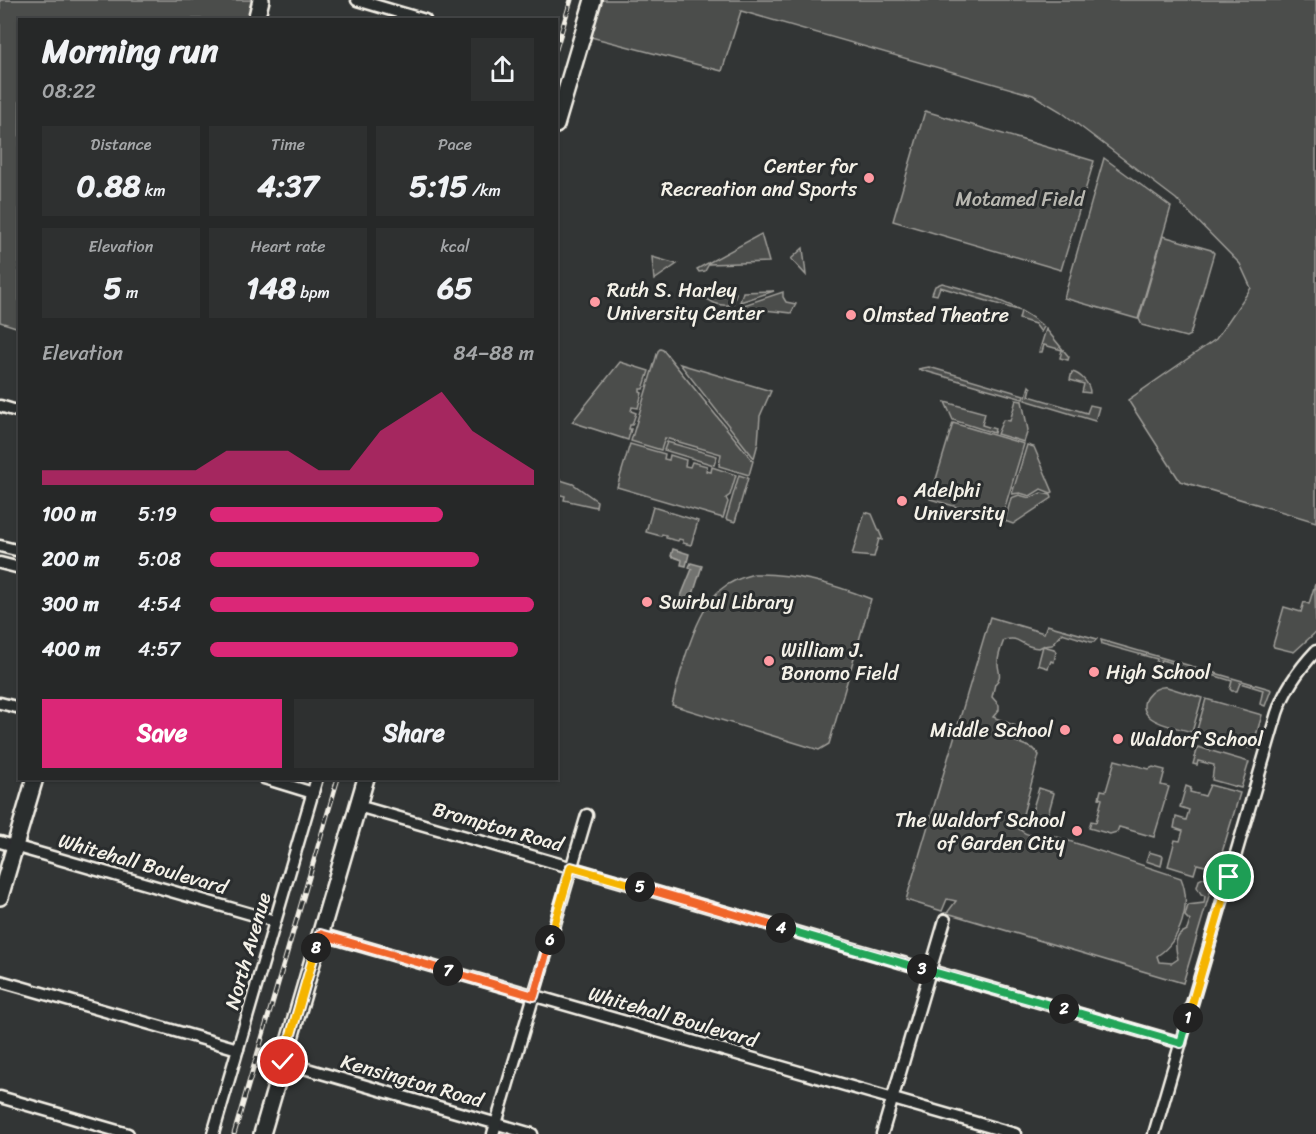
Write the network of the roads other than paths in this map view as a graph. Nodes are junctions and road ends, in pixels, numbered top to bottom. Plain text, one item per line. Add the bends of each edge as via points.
1 (261, 0) edge
2 (357, 0) edge
3 (593, 0) edge
4 (256, 18) edge
5 (418, 18) edge
6 (558, 118) edge
7 (0, 406) edge
8 (18, 411) edge
9 (0, 546) edge
10 (18, 550) edge
11 (0, 563) edge
12 (18, 568) edge
13 (1316, 651) edge
14 (0, 703) edge
15 (18, 708) edge
16 (33, 780) edge
17 (271, 780) edge
18 (316, 780) edge
19 (365, 780) edge
20 (313, 793) junction
21 (358, 806) junction
22 (587, 815) dead end
23 (7, 844) edge
24 (571, 867) junction
25 (0, 897) edge
26 (945, 920) dead end
27 (275, 921) junction
28 (320, 934) junction
29 (930, 971) junction
30 (0, 981) edge
31 (534, 996) junction
32 (1181, 1043) junction
33 (238, 1049) junction
34 (283, 1062) junction
35 (0, 1097) edge
36 (892, 1099) junction
37 (495, 1129) edge
38 (128, 1134) edge
39 (213, 1134) edge
40 (262, 1134) edge
41 (532, 1134) edge
42 (882, 1134) edge
43 (1015, 1134) edge
44 (1154, 1134) edge

1 - 4 street
2 - 5 street
3 - 6 street
7 - 8 street
9 - 10 street
11 - 12 street
13 - 32 street via 1287,689 1277,713
14 - 15 street
16 - 23 street
17 - 20 street
18 - 20 street, North Avenue
19 - 21 street
20 - 27 street, North Avenue
21 - 24 street, Brompton Road
21 - 28 street
22 - 24 street
23 - 25 street
23 - 27 street, Whitehall Boulevard
24 - 29 street, Brompton Road
24 - 31 street
26 - 29 street
27 - 33 street, North Avenue
28 - 31 street, Whitehall Boulevard
28 - 34 street
29 - 32 street, Brompton Road
29 - 36 street
30 - 33 street
31 - 36 street, Whitehall Boulevard
31 - 37 street
32 - 44 street
33 - 39 street, North Avenue
34 - 37 street, Kensington Road
34 - 40 street
35 - 38 street
36 - 42 street
36 - 43 street, Whitehall Boulevard
37 - 41 street, Kensington Road

